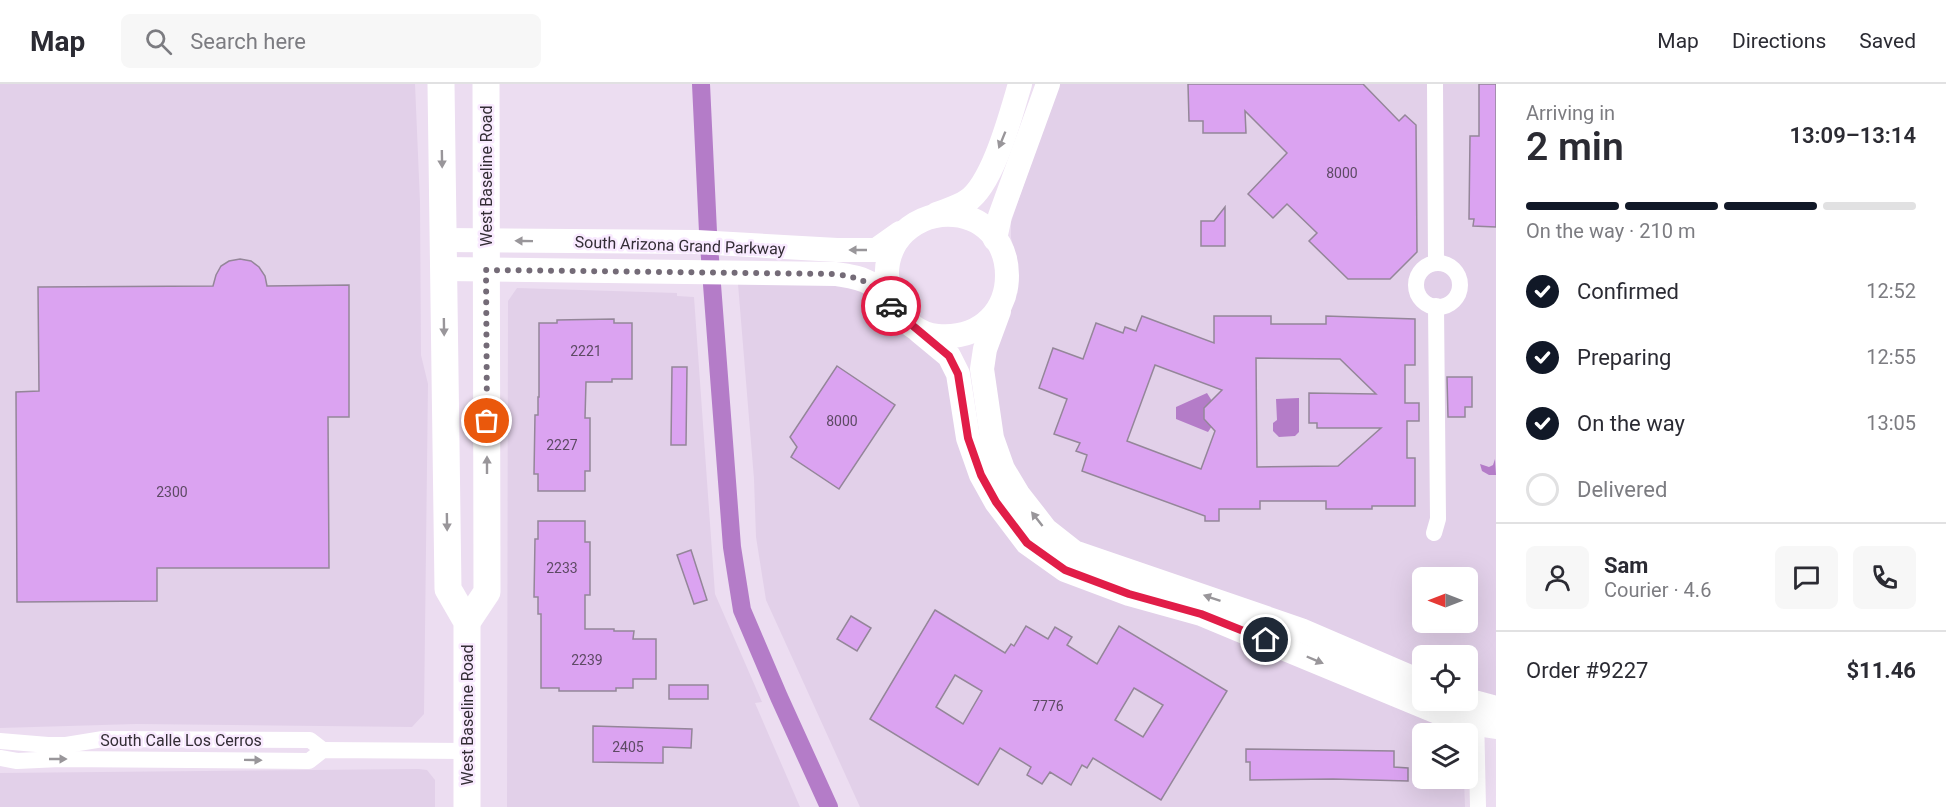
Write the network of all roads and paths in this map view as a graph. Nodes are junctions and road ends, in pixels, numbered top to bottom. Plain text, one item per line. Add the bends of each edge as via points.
1 (441, 84) edge
2 (486, 84) edge
3 (1020, 84) edge
4 (1048, 84) edge
5 (1435, 84) edge
6 (933, 216) junction
7 (910, 227) junction
8 (996, 239) junction
9 (443, 240) junction
10 (486, 241) junction
11 (1436, 263) junction
12 (444, 269) junction
13 (486, 270) junction
14 (1001, 304) junction
15 (1436, 306) junction
16 (908, 322) junction
17 (1434, 533) dead end
18 (467, 622) junction
19 (1412, 678) edge
20 (1482, 713) edge
21 (179, 740) junction
22 (0, 741) edge
23 (322, 750) junction
24 (467, 751) junction
25 (0, 758) edge
26 (117, 759) junction
27 (216, 760) junction
28 (467, 807) edge
29 (1478, 807) edge

1 -> 9 main road, West Baseline Road
2 - 10 main road, West Baseline Road
3 -> 6 street, South Arizona Grand Parkway via 1010,120 981,187 968,201
4 - 8 street via 1000,216
5 - 11 street
6 - 7 street, South Arizona Grand Parkway
6 - 8 street, South Arizona Grand Parkway via 951,214 968,218
7 -> 10 street, South Arizona Grand Parkway via 876,250 708,242
7 - 16 street, South Arizona Grand Parkway via 896,241 888,259 886,279 890,298
8 - 14 street, South Arizona Grand Parkway via 1008,270
9 - 10 street, South Arizona Grand Parkway
9 - 12 main road, West Baseline Road
10 - 13 main road, West Baseline Road
11 - 15 street via 1420,273 1417,284 1422,299
11 - 15 street via 1454,269 1460,287 1449,304
12 - 13 street, South Arizona Grand Parkway
12 -> 18 main road, West Baseline Road via 448,589
13 - 16 street, South Arizona Grand Parkway via 836,274 870,284
18 -> 13 main road, West Baseline Road via 487,592
14 - 16 street, South Arizona Grand Parkway via 990,320 974,331 954,337 935,336
19 -> 14 street via 1301,630 1074,552 1046,530 1003,469 992,438 982,369
15 - 17 street via 1438,519
16 -> 20 street via 949,356 958,374 968,438 996,502 1027,543 1065,570 1129,594 1201,614 1437,712
18 - 24 main road, West Baseline Road
20 - 29 street
21 - 22 street, South Calle Los Cerros via 103,739 66,745
21 - 23 street, South Calle Los Cerros via 310,740
21 - 26 street via 128,750
21 - 27 street
23 - 24 street, South Calle Los Cerros
27 -> 23 street, South Calle Los Cerros via 309,760
24 - 28 main road, West Baseline Road
25 -> 26 street, South Calle Los Cerros
26 - 27 street, South Calle Los Cerros

